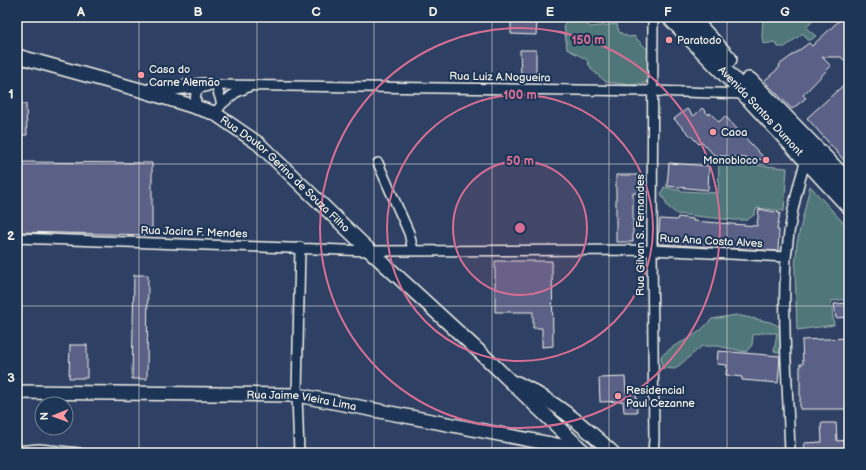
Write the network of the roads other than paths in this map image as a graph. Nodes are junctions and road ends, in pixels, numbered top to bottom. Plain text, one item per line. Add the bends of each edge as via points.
1 (653, 17) edge
2 (671, 17) edge
3 (689, 17) edge
4 (17, 56) edge
5 (253, 84) junction
6 (210, 85) junction
7 (144, 91) junction
8 (653, 91) junction
9 (746, 94) junction
10 (197, 107) junction
11 (218, 109) junction
12 (806, 159) junction
13 (378, 163) dead end
14 (849, 184) edge
15 (849, 205) edge
16 (17, 238) edge
17 (300, 247) junction
18 (412, 250) junction
19 (652, 250) junction
20 (370, 251) junction
21 (786, 257) junction
22 (505, 377) junction
23 (17, 392) edge
24 (297, 395) junction
25 (17, 451) edge
26 (586, 452) edge
27 (79, 453) edge
28 (299, 453) edge
29 (613, 453) edge
30 (653, 453) edge
31 (790, 453) edge

1 - 8 street, Rua Gilvan S. Fernandes
2 - 9 highway, Avenida Santos Dumont
3 - 14 highway, Avenida Santos Dumont
4 - 7 main road, Rua Doutor Gerino de Souza Filho
5 - 6 street, Rua Luiz A.Nogueira
5 - 8 street, Rua Luiz A.Nogueira
5 - 11 street, Rua Luiz A.Nogueira via 235,93
6 - 7 main road
6 - 10 street via 198,90 195,96
6 - 11 street
7 - 10 main road, Rua Doutor Gerino de Souza Filho
8 - 9 street, Rua Luiz A.Nogueira
8 - 19 street, Rua Gilvan S. Fernandes
9 - 12 highway, Avenida Santos Dumont
10 - 11 main road, Rua Doutor Gerino de Souza Filho
11 - 20 main road, Rua Doutor Gerino de Souza Filho via 259,144
12 - 15 highway, Avenida Santos Dumont
12 - 21 street via 796,193
13 - 18 street via 409,233
16 - 17 street, Rua Jacira F. Mendes
17 - 20 street, Rua Jacira F. Mendes
17 - 24 street
18 - 19 street, Rua Ana Costa Alves
18 - 20 street, Rua Ana Costa Alves
19 - 21 street, Rua Ana Costa Alves
19 - 30 street, Rua Gilvan S. Fernandes
20 - 22 main road, Rua Doutor Gerino de Souza Filho
21 - 31 street
22 - 26 main road, Rua Doutor Gerino de Souza Filho
22 - 29 main road, Rua Doutor Gerino de Souza Filho via 541,395 566,412
23 - 24 main road, Rua Jaime Vieira Lima
24 - 26 main road, Rua Jaime Vieira Lima
24 - 28 street
25 - 27 street via 39,449

